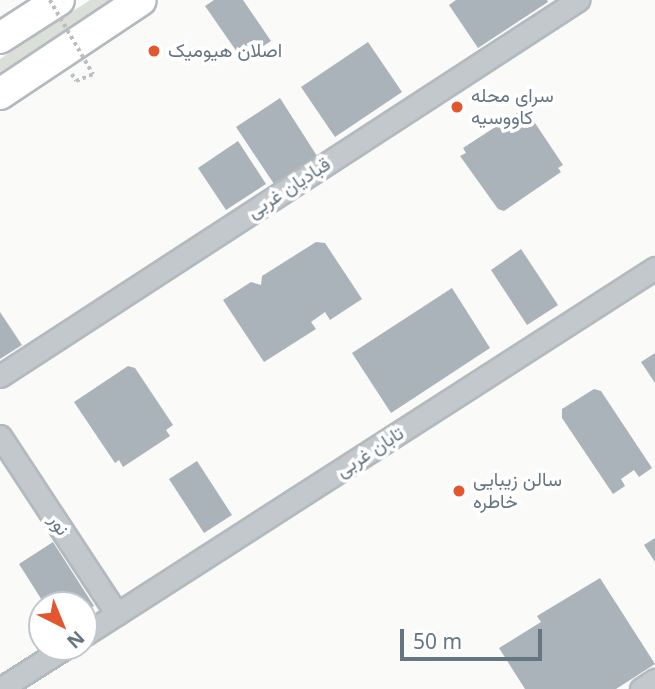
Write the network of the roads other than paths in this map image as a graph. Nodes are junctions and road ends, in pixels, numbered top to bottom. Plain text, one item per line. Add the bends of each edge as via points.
1 (59, 0) edge
2 (578, 0) edge
3 (134, 4) edge
4 (0, 38) edge
5 (0, 93) edge
6 (655, 268) edge
7 (0, 376) edge
8 (0, 436) edge
9 (117, 614) junction
10 (98, 626) edge
11 (44, 661) edge
12 (655, 680) edge
13 (0, 689) edge
14 (641, 689) edge

1 - 4 main road
2 - 7 street, قبادیان غربی
3 - 5 main road
6 - 9 street, تابان غربی
8 - 9 street, نور
9 - 10 street, تابان غربی
11 - 13 street
12 - 14 street

